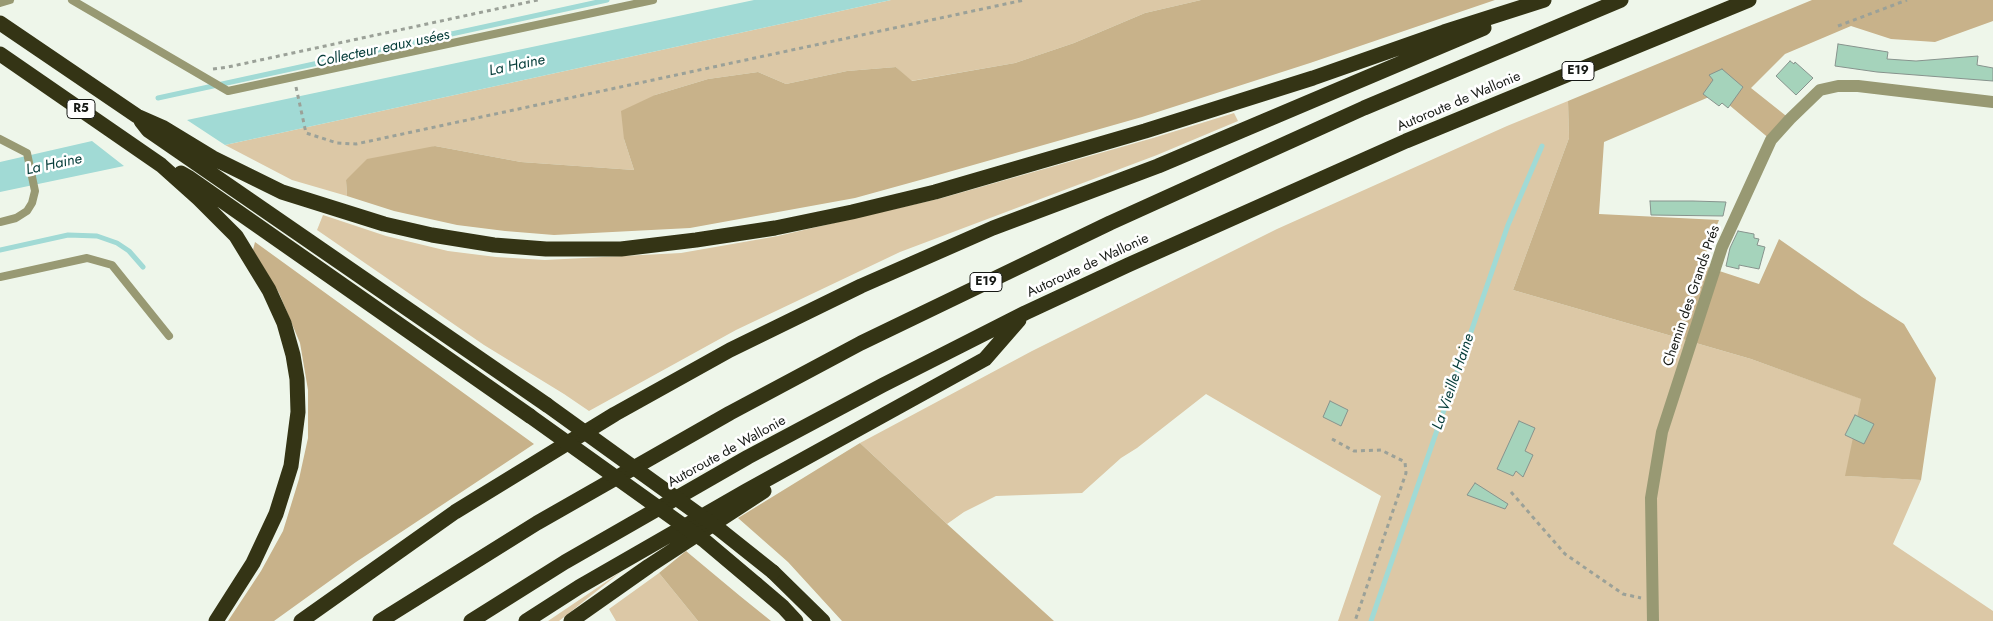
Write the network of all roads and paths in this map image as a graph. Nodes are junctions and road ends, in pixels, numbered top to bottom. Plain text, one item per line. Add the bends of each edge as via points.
1 (10, 0) edge
2 (72, 0) edge
3 (538, 0) edge
4 (653, 0) edge
5 (1024, 0) edge
6 (1621, 0) edge
7 (1749, 0) edge
8 (1907, 0) edge
9 (0, 3) edge
10 (1537, 3) edge
11 (3, 25) edge
12 (1838, 26) dead end
13 (0, 54) edge
14 (211, 69) dead end
15 (298, 94) dead end
16 (1993, 102) edge
17 (137, 116) junction
18 (0, 139) edge
19 (161, 164) junction
20 (0, 222) edge
21 (0, 277) edge
22 (1025, 313) junction
23 (169, 336) dead end
24 (1332, 439) dead end
25 (828, 446) junction
26 (1511, 492) dead end
27 (1654, 601) junction
28 (216, 621) edge
29 (301, 621) edge
30 (380, 621) edge
31 (471, 621) edge
32 (526, 621) edge
33 (571, 621) edge
34 (796, 621) edge
35 (823, 621) edge
36 (1356, 621) edge
37 (1653, 621) edge

1 - 9 lane
2 - 4 lane via 228,91
3 - 14 path
5 - 15 path via 356,144 337,143 306,133
6 - 30 highway, Autoroute de Wallonie / E19 via 1364,108 1110,223 861,343 537,523
7 - 22 highway, Autoroute de Wallonie / E19 via 1406,141
8 - 12 path
10 - 17 highway via 1146,132 934,192 775,228 621,249 494,245 384,224 282,192
10 - 29 highway via 1459,40 1158,166 993,228 861,286 730,350 615,414 455,512
11 - 17 highway, R5
13 - 19 highway, R5
16 - 27 street, Chemin des Grands Prés via 1838,86 1820,90 1771,140 1722,247 1662,432 1651,498
17 - 35 highway, bridge via 148,130 547,405 719,529 773,572
18 - 20 lane via 27,153 35,191 26,211 16,218
19 - 28 highway via 236,236 269,290 284,323 297,380 295,442 286,485 253,563
19 - 34 highway, bridge via 188,177 705,541
21 - 23 lane via 87,258 112,265
22 - 25 highway via 985,358
22 - 31 highway, Autoroute de Wallonie / E19 via 748,457 565,562
24 - 36 path via 1354,451 1380,450 1405,462 1406,473
25 - 32 highway via 579,587
25 - 33 highway
26 - 27 path via 1565,554 1623,594
27 - 37 street, Chemin des Grands Prés

